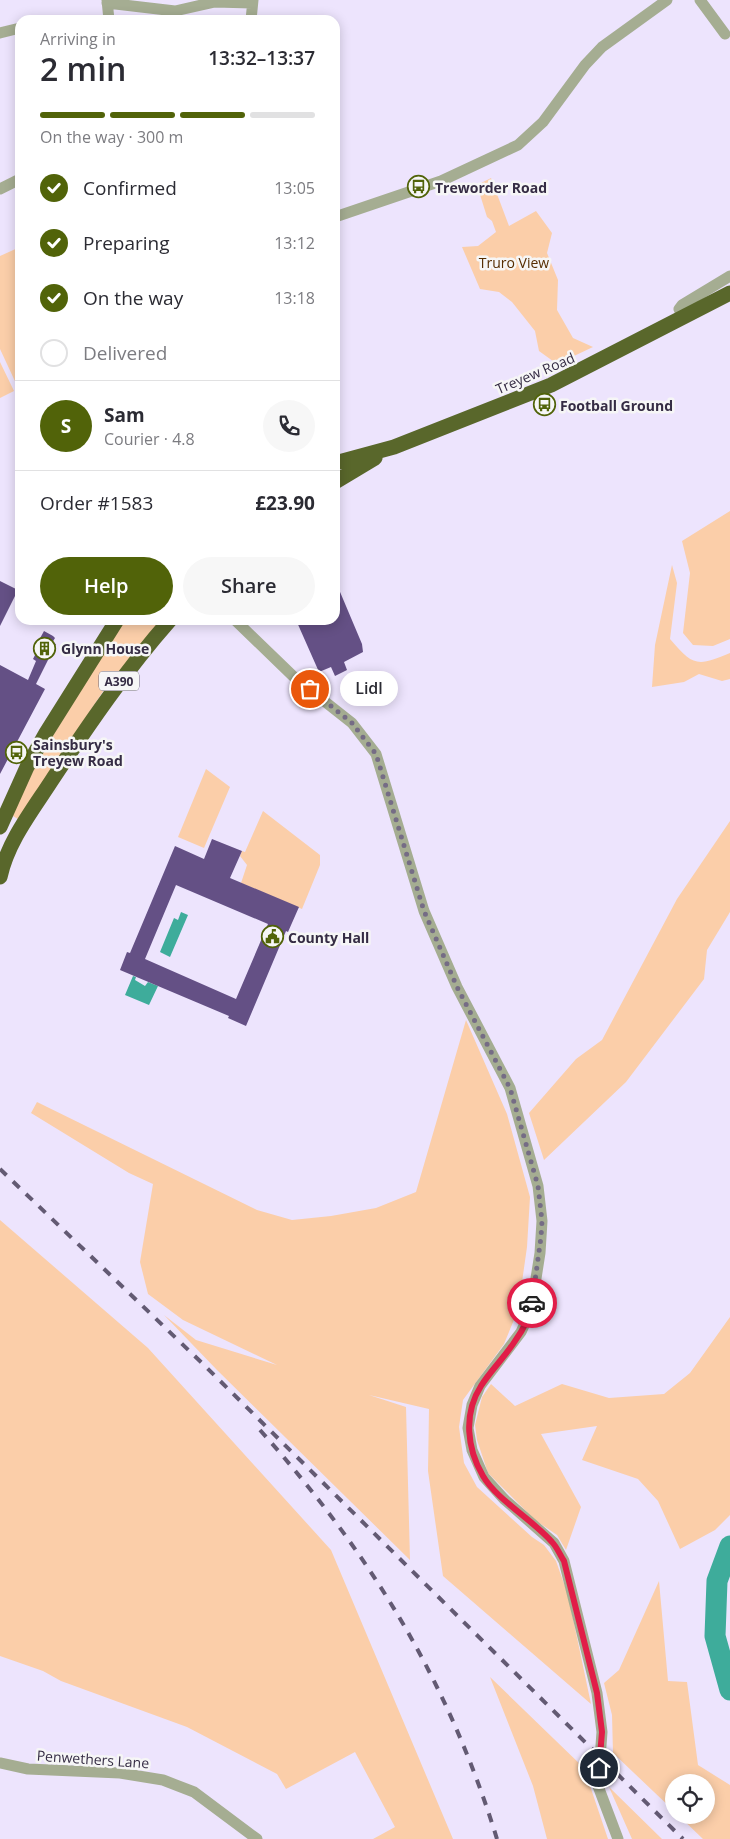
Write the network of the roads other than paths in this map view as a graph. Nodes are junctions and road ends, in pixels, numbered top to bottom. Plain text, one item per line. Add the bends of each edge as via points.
1 (667, 0) edge
2 (700, 0) edge
3 (107, 1) edge
4 (253, 2) edge
5 (108, 15) edge
6 (252, 15) edge
7 (15, 29) edge
8 (0, 33) edge
9 (725, 34) dead end
10 (15, 182) edge
11 (0, 189) edge
12 (340, 215) edge
13 (730, 276) edge
14 (730, 293) edge
15 (683, 317) junction
16 (394, 447) junction
17 (340, 462) edge
18 (340, 479) edge
19 (114, 625) edge
20 (166, 625) edge
21 (240, 625) edge
22 (0, 827) edge
23 (0, 877) edge
24 (0, 1763) edge
25 (257, 1839) edge
26 (618, 1839) edge

1 - 12 street via 602,47 543,122 518,145 440,181
2 - 9 street
3 - 4 street via 175,11 215,2
3 - 5 street
4 - 6 street
7 - 8 street
10 - 11 street
13 - 15 street via 682,305
14 - 15 highway, Treyew Road
15 - 16 highway, Treyew Road via 551,386
16 - 17 highway, Treyew Road
16 - 18 highway, Treyew Road
19 - 22 highway, A390 via 46,733
20 - 23 highway, A390 via 129,668 18,832
21 - 26 street via 295,678 352,723 376,754 424,911 457,987 510,1088 518,1113 538,1186 542,1221 531,1310 521,1332 480,1386 468,1428 472,1450 484,1477 554,1543 564,1561 597,1693 602,1732 598,1786
24 - 25 street, Penwethers Lane via 28,1769 120,1773 163,1780 194,1792

